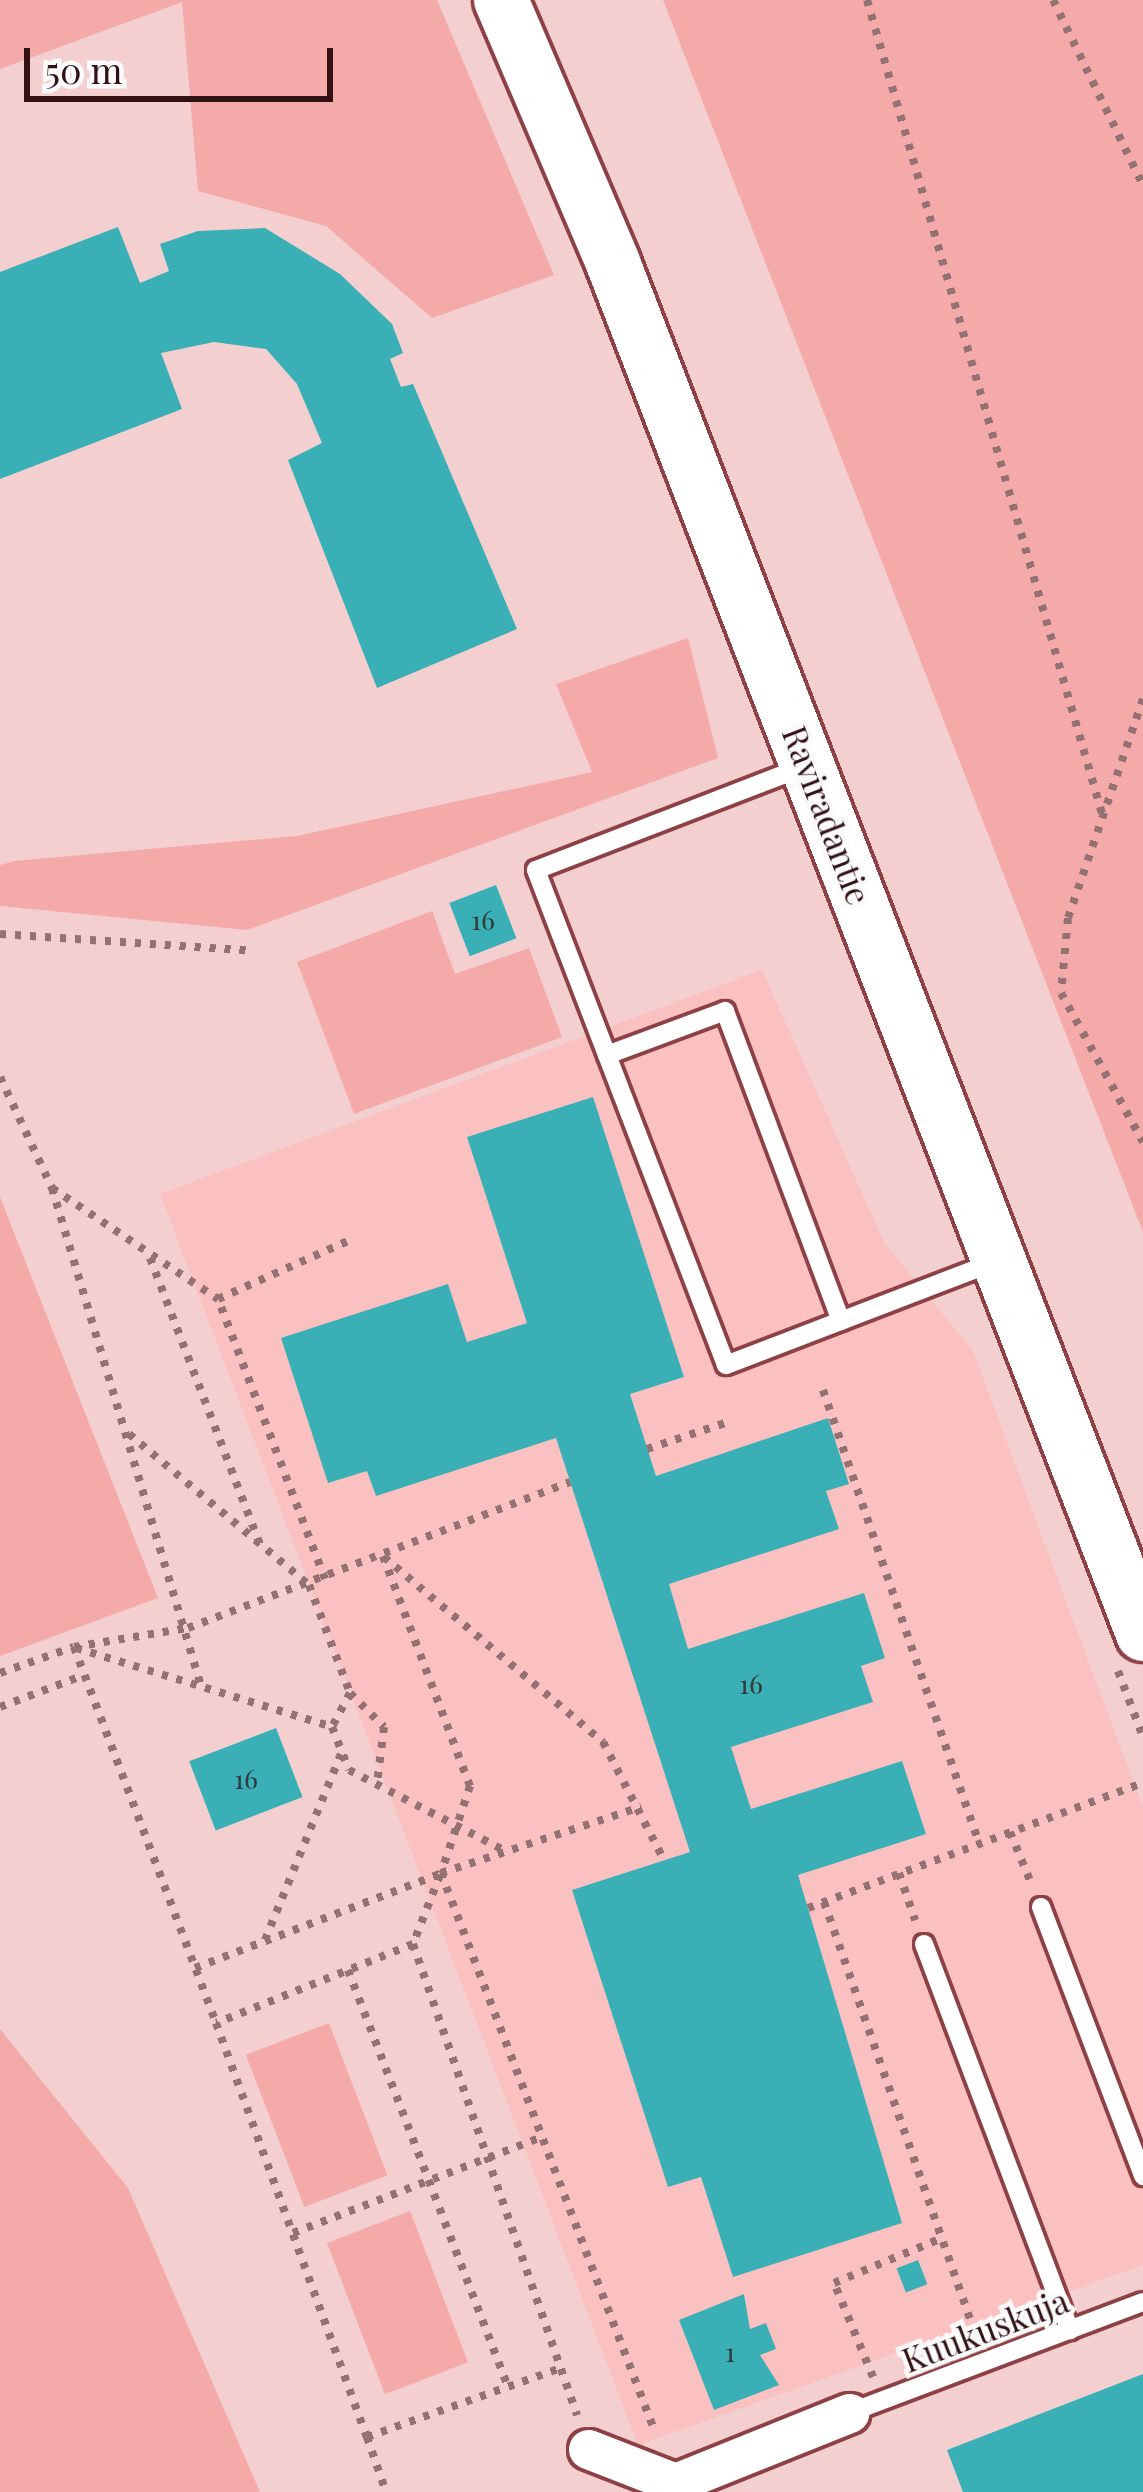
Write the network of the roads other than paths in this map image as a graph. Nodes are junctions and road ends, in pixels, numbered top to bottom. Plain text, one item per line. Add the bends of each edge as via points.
1 (501, 0) edge
2 (807, 766) junction
3 (607, 1055) junction
4 (999, 1260) junction
5 (842, 1321) junction
6 (1143, 1634) edge
7 (1041, 1907) road end
8 (924, 1944) road end
9 (1143, 2176) edge
10 (1143, 2302) edge
11 (1070, 2330) junction
12 (866, 2407) joint
13 (588, 2450) road end

1 - 2 street, Raviradantie via 613,263
2 - 3 lane via 536,870
2 - 4 street, Raviradantie
3 - 5 lane via 726,1365
3 - 5 lane via 725,1011
4 - 5 lane
4 - 6 street, Raviradantie
7 - 9 lane
8 - 11 lane
10 - 11 lane, Kuukuskuja
11 - 12 lane, Kuukuskuja
12 - 13 street via 675,2483

